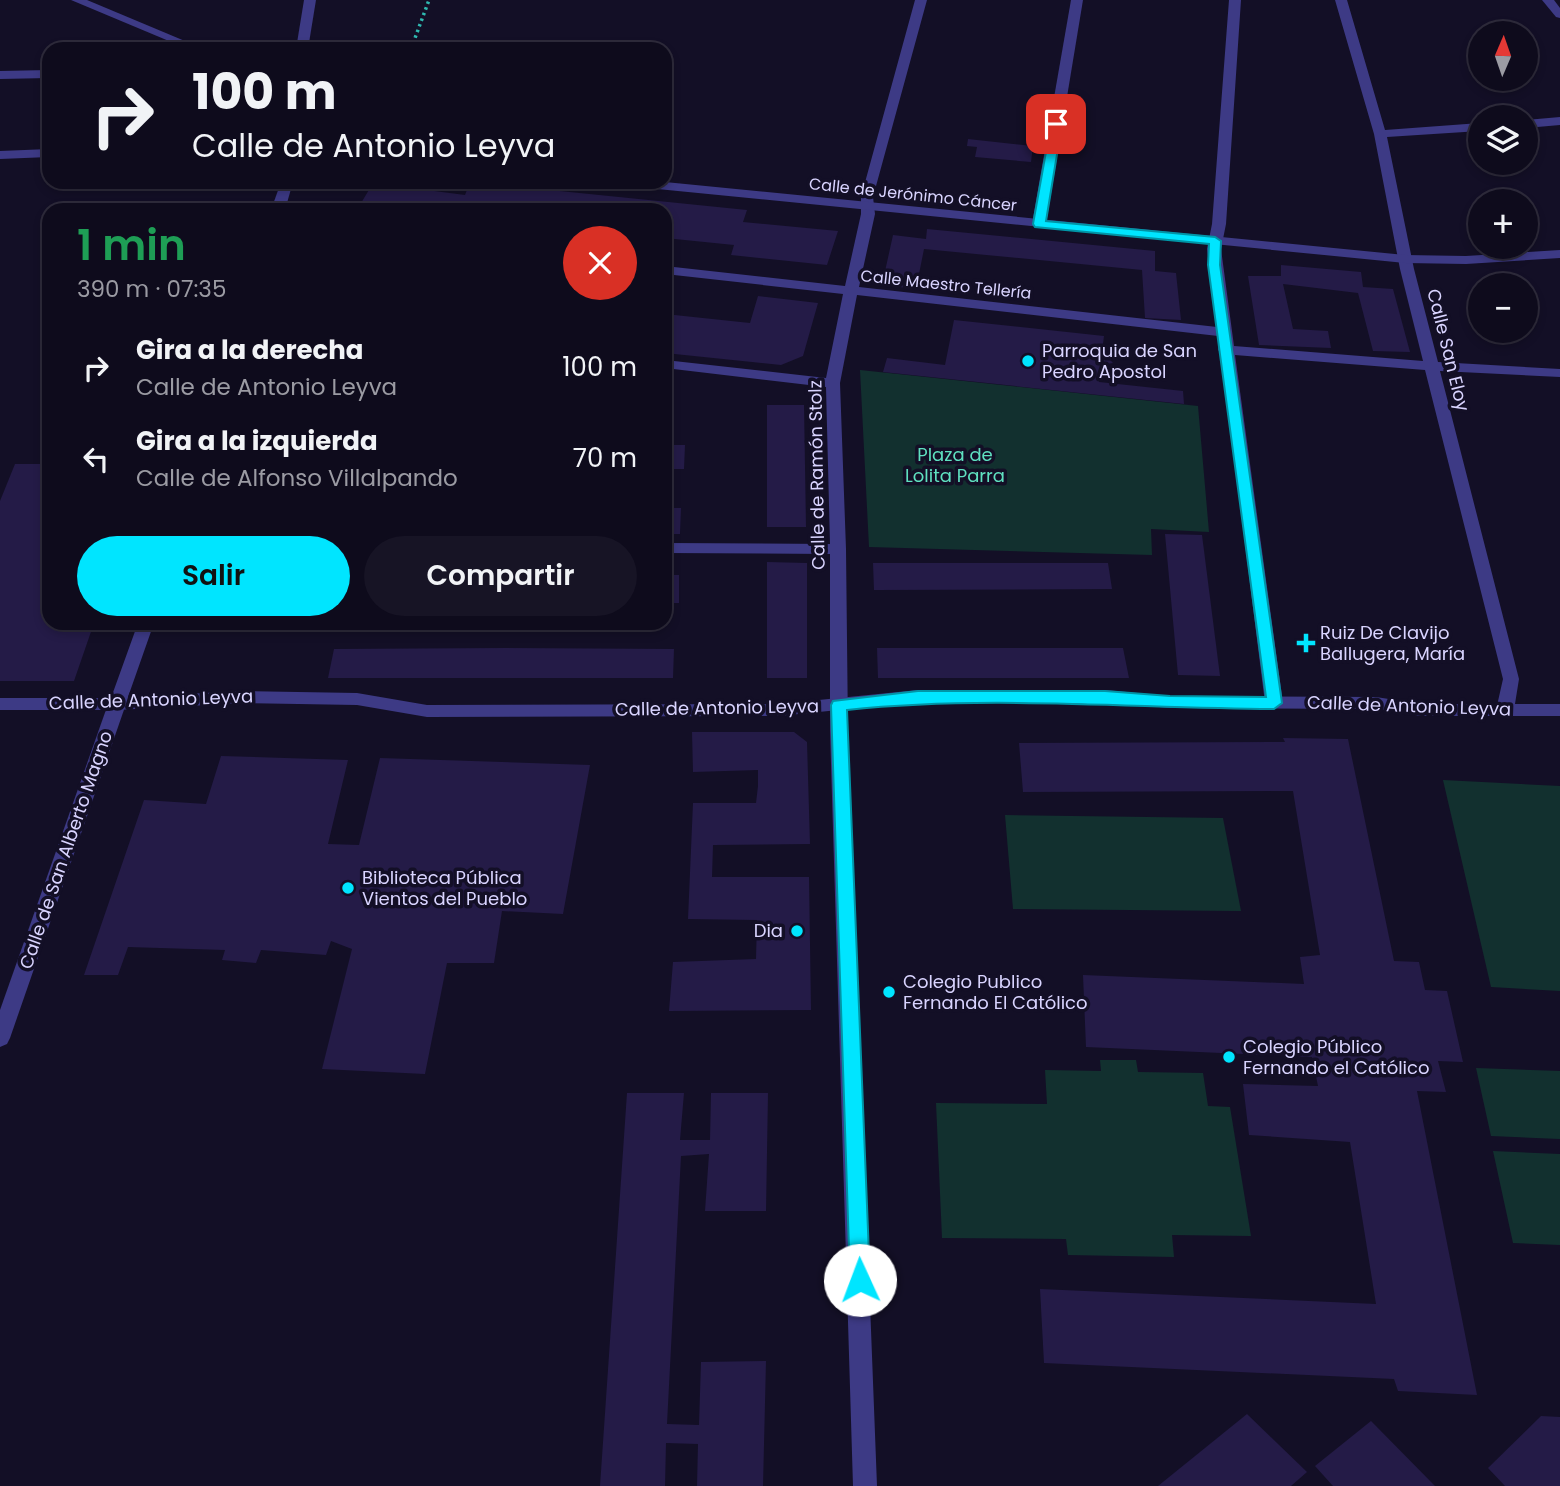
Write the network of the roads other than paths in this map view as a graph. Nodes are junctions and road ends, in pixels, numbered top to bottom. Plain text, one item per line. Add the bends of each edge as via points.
1 (78, 0) edge
2 (310, 0) edge
3 (921, 0) edge
4 (1077, 0) edge
5 (1235, 0) edge
6 (1341, 0) edge
7 (1548, 0) edge
8 (1559, 13) edge
9 (181, 42) edge
10 (303, 42) edge
11 (42, 74) edge
12 (0, 75) edge
13 (1560, 121) edge
14 (1538, 123) edge
15 (1468, 128) edge
16 (1380, 134) junction
17 (42, 153) edge
18 (0, 155) edge
19 (672, 186) edge
20 (867, 206) junction
21 (1040, 224) junction
22 (1215, 241) junction
23 (1560, 254) edge
24 (1405, 259) junction
25 (672, 271) edge
26 (851, 291) junction
27 (1224, 332) junction
28 (1225, 350) junction
29 (672, 365) edge
30 (1432, 366) junction
31 (1560, 373) edge
32 (833, 383) junction
33 (672, 548) edge
34 (838, 549) junction
35 (143, 630) edge
36 (1274, 703) junction
37 (0, 704) edge
38 (117, 704) junction
39 (839, 705) junction
40 (1504, 710) junction
41 (1560, 710) edge
42 (0, 1038) edge
43 (866, 1486) edge

1 - 9 street
2 - 10 street
3 - 20 street, Calle de Ramón Stolz
4 - 21 street
5 - 22 street
6 - 16 street, Calle San Eloy
7 - 8 street
11 - 12 street
13 - 14 street
15 - 16 street
16 - 24 street, Calle San Eloy
17 - 18 street
19 - 20 street, Calle de Jerónimo Cáncer
20 - 21 street, Calle de Jerónimo Cáncer
20 - 26 street, Calle de Ramón Stolz
21 - 22 street, Calle de Jerónimo Cáncer
22 - 24 street, Calle de Jerónimo Cáncer
22 - 27 street
23 - 24 street, Calle de Jerónimo Cáncer
24 - 30 street, Calle San Eloy
25 - 26 street, Calle Maestro Tellería
26 - 27 street, Calle Maestro Tellería
26 - 32 street, Calle de Ramón Stolz
27 - 28 street
28 - 30 street
28 - 36 street
29 - 32 street
30 - 31 street
30 - 40 street, Calle San Eloy via 1511,678
32 - 34 street, Calle de Ramón Stolz
33 - 34 street
34 - 39 street, Calle de Ramón Stolz
35 - 38 street, Calle de San Alberto Magno
36 - 39 street, Calle de Antonio Leyva via 1105,696 918,696
36 - 40 street, Calle de Antonio Leyva
37 - 38 street, Calle de Antonio Leyva
38 - 39 street, Calle de Antonio Leyva via 243,697 357,699 427,711 779,710
38 - 42 street, Calle de San Alberto Magno
39 - 43 street, Calle de Ramón Stolz
40 - 41 street, Calle de Antonio Leyva

